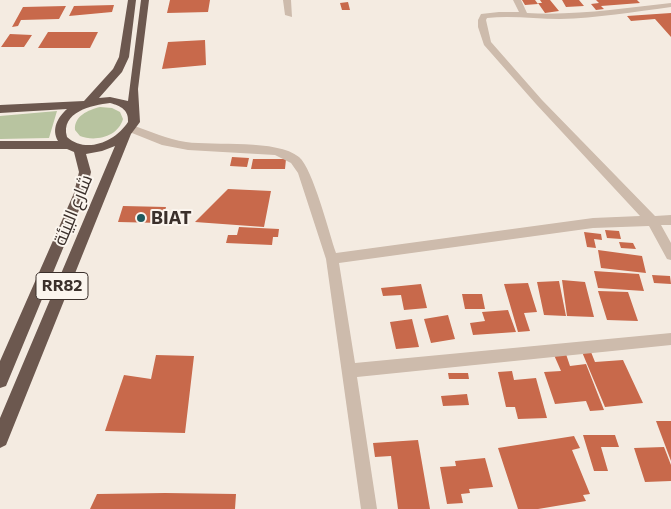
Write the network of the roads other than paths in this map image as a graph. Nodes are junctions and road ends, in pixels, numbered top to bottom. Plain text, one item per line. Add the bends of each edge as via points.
1 (132, 0) edge
2 (145, 0) edge
3 (288, 0) edge
4 (517, 0) edge
5 (671, 4) edge
6 (289, 15) dead end
7 (524, 15) junction
8 (85, 104) junction
9 (0, 109) edge
10 (133, 111) junction
11 (128, 132) junction
12 (0, 145) edge
13 (75, 147) junction
14 (671, 220) edge
15 (653, 222) junction
16 (671, 255) edge
17 (332, 258) junction
18 (671, 339) edge
19 (348, 371) junction
20 (0, 380) edge
21 (0, 439) edge
22 (368, 509) edge

1 - 8 highway, RR82 via 124,57 118,70
2 - 10 highway, RR82
3 - 6 street
4 - 7 street
5 - 7 street via 572,16
7 - 15 street via 484,16 482,27 488,43 544,108
8 - 9 highway
8 - 10 highway via 120,102
8 - 13 highway, RR82 via 66,116 60,129 60,136
10 - 11 highway, RR82 via 135,116
11 - 13 highway via 114,143 99,148
11 - 17 street via 188,146 277,151 291,157 303,172
11 - 21 highway, شارع البيئة / RR82 via 54,302
12 - 13 highway
13 - 20 highway, شارع البيئة / RR82 via 85,172 80,193
14 - 15 street
15 - 16 street
15 - 17 street via 593,223
17 - 19 street
18 - 19 street
19 - 22 street

